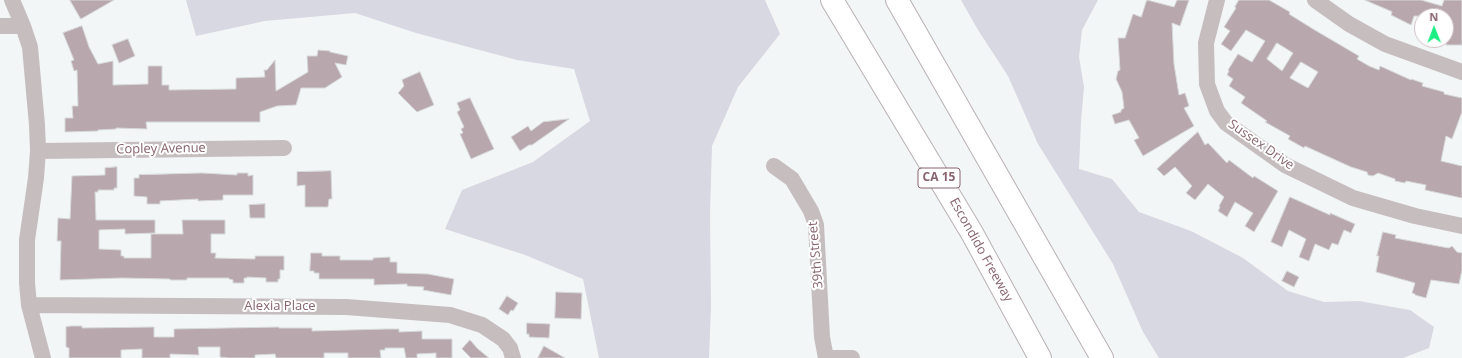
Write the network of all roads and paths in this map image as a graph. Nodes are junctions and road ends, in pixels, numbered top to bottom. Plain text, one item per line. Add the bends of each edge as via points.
1 (12, 0) edge
2 (832, 0) edge
3 (897, 0) edge
4 (1217, 0) edge
5 (1315, 0) edge
6 (0, 26) edge
7 (23, 26) junction
8 (1462, 72) edge
9 (284, 148) dead end
10 (38, 151) junction
11 (774, 166) dead end
12 (1462, 226) edge
13 (29, 305) junction
14 (43, 358) edge
15 (513, 358) edge
16 (826, 358) edge
17 (852, 358) edge
18 (1040, 358) edge
19 (1102, 358) edge

1 - 7 street
2 - 18 highway, Escondido Freeway / CA 15 via 972,233
3 - 19 highway
4 - 12 street, Sussex Drive via 1206,44 1207,84 1217,111 1226,123 1285,165 1352,198
5 - 8 street via 1385,44
6 - 7 street
7 - 10 street via 30,47
9 - 10 street, Copley Avenue
10 - 13 street via 27,240 26,283
11 - 16 street, 39th Street via 792,179 811,211 816,225 822,337
13 - 14 street
13 - 15 street, Alexia Place via 346,307 450,315 482,325 503,339 510,348
16 - 17 street

